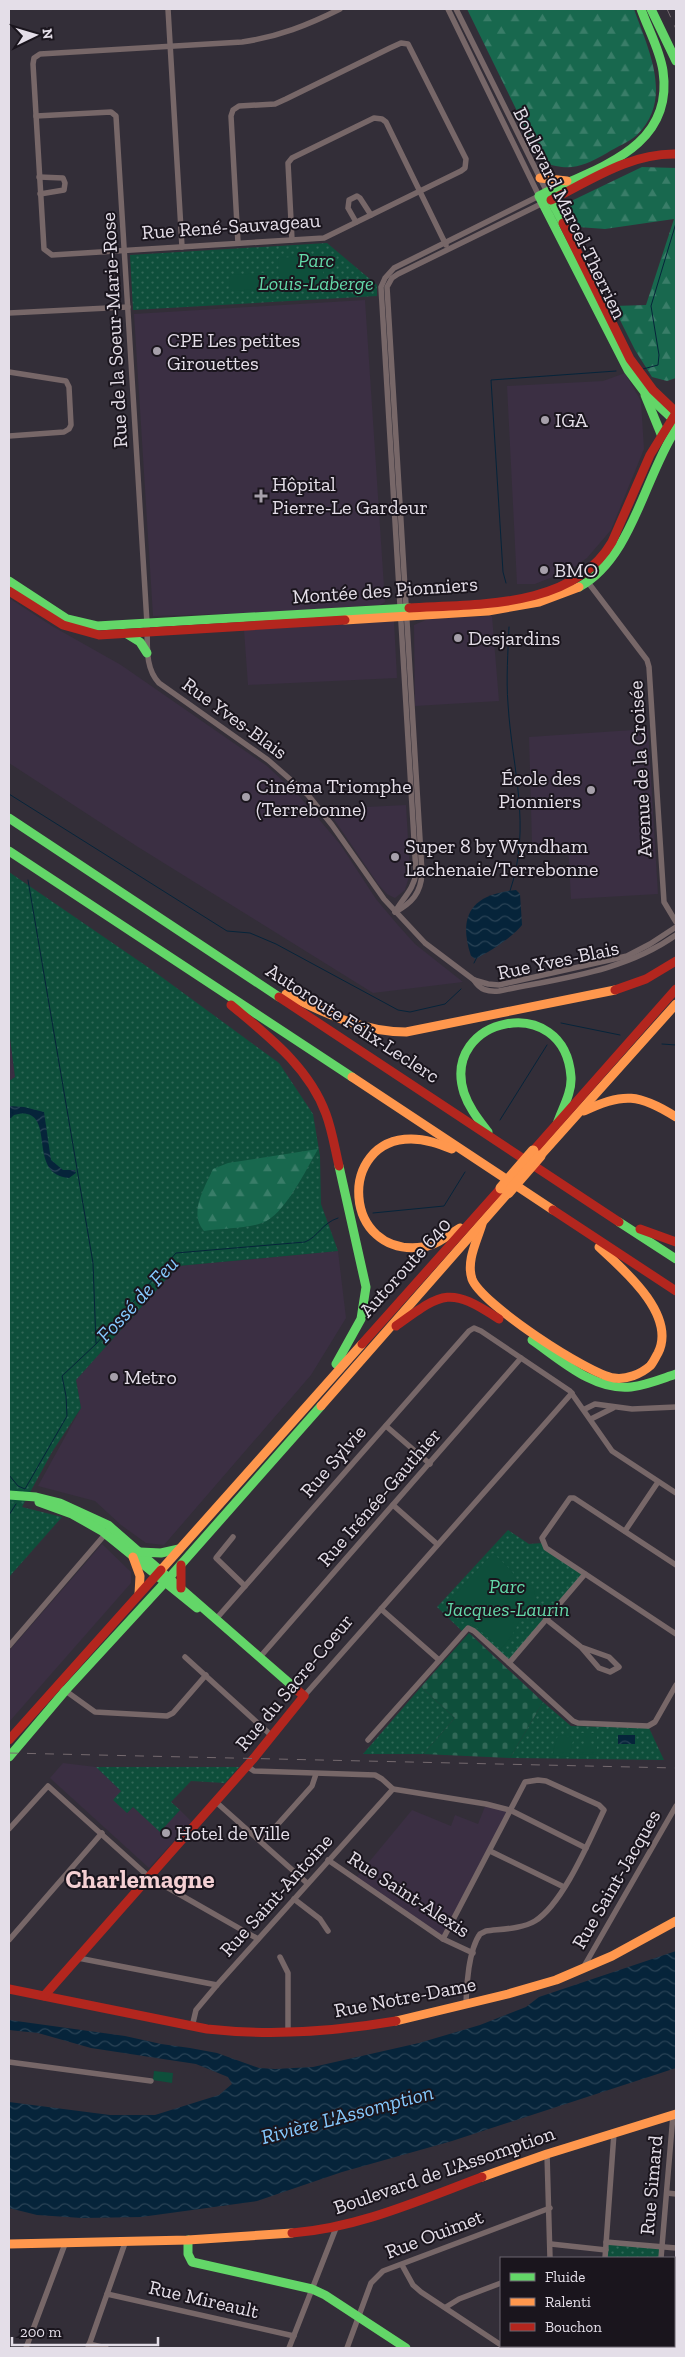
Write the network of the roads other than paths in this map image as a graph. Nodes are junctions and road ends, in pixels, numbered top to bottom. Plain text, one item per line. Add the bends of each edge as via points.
1 (168, 9) edge
2 (340, 9) edge
3 (448, 9) edge
4 (456, 9) edge
5 (642, 9) edge
6 (651, 9) edge
7 (170, 47) junction
8 (676, 60) edge
9 (36, 116) junction
10 (676, 154) edge
11 (39, 177) junction
12 (540, 178) junction
13 (568, 181) junction
14 (419, 191) junction
15 (40, 194) junction
16 (545, 198) junction
17 (370, 215) junction
18 (356, 222) junction
19 (292, 240) junction
20 (445, 242) junction
21 (238, 244) junction
22 (182, 247) junction
23 (448, 249) junction
24 (126, 250) junction
25 (128, 307) junction
26 (9, 313) edge
27 (9, 372) edge
28 (643, 390) junction
29 (675, 419) edge
30 (661, 434) junction
31 (9, 436) edge
32 (584, 578) junction
33 (9, 581) edge
34 (9, 591) edge
35 (34, 603) junction
36 (404, 612) junction
37 (147, 628) junction
38 (125, 634) junction
39 (147, 653) junction
40 (9, 818) edge
41 (9, 851) edge
42 (395, 912) junction
43 (676, 922) edge
44 (676, 927) edge
45 (676, 934) edge
46 (676, 961) edge
47 (244, 973) junction
48 (196, 975) junction
49 (474, 980) junction
50 (676, 989) edge
51 (676, 1004) edge
52 (577, 1115) junction
53 (676, 1117) edge
54 (556, 1124) junction
55 (492, 1138) junction
56 (466, 1153) junction
57 (537, 1154) junction
58 (504, 1190) junction
59 (483, 1221) junction
60 (570, 1221) junction
61 (621, 1222) junction
62 (469, 1223) junction
63 (676, 1242) edge
64 (676, 1259) edge
65 (676, 1291) edge
66 (378, 1339) junction
67 (521, 1358) junction
68 (676, 1374) edge
69 (320, 1390) junction
70 (572, 1393) junction
71 (676, 1406) edge
72 (613, 1408) junction
73 (585, 1409) junction
74 (591, 1419) junction
75 (386, 1426) junction
76 (430, 1464) junction
77 (658, 1482) junction
78 (676, 1493) edge
79 (9, 1495) edge
80 (393, 1505) junction
81 (108, 1531) junction
82 (625, 1531) junction
83 (233, 1536) dead end
84 (437, 1544) junction
85 (179, 1549) junction
86 (137, 1554) junction
87 (181, 1565) junction
88 (676, 1565) edge
89 (585, 1574) junction
90 (162, 1577) junction
91 (245, 1586) junction
92 (181, 1588) junction
93 (139, 1594) junction
94 (381, 1608) junction
95 (214, 1617) junction
96 (546, 1620) junction
97 (676, 1634) edge
98 (9, 1646) edge
99 (580, 1647) junction
100 (185, 1656) dead end
101 (260, 1657) junction
102 (439, 1660) junction
103 (509, 1663) junction
104 (206, 1675) junction
105 (676, 1685) edge
106 (62, 1688) junction
107 (304, 1696) junction
108 (272, 1736) junction
109 (9, 1740) edge
110 (368, 1740) dead end
111 (9, 1757) edge
112 (247, 1766) junction
113 (316, 1774) junction
114 (393, 1789) junction
115 (216, 1802) junction
116 (676, 1806) edge
117 (510, 1810) junction
118 (9, 1829) edge
119 (102, 1834) junction
120 (262, 1842) junction
121 (586, 1848) junction
122 (490, 1851) junction
123 (328, 1860) junction
124 (149, 1877) junction
125 (307, 1883) junction
126 (564, 1887) junction
127 (294, 1898) junction
128 (676, 1921) edge
129 (328, 1931) dead end
130 (258, 1939) junction
131 (9, 1940) edge
132 (444, 1940) junction
133 (473, 1954) junction
134 (280, 1957) dead end
135 (78, 1958) junction
136 (583, 1968) junction
137 (217, 1985) junction
138 (9, 1989) edge
139 (44, 1996) junction
140 (466, 2005) junction
141 (192, 2027) junction
142 (288, 2033) junction
143 (9, 2062) edge
144 (151, 2081) dead end
145 (675, 2115) edge
146 (614, 2132) junction
147 (547, 2154) junction
148 (667, 2194) junction
149 (676, 2194) edge
150 (550, 2208) junction
151 (336, 2228) junction
152 (188, 2240) junction
153 (125, 2242) junction
154 (606, 2242) junction
155 (9, 2244) edge
156 (65, 2244) junction
157 (551, 2244) junction
158 (662, 2246) junction
159 (676, 2248) edge
160 (606, 2250) junction
161 (550, 2257) edge
162 (605, 2257) edge
163 (661, 2257) edge
164 (402, 2265) junction
165 (500, 2283) edge
166 (312, 2289) junction
167 (107, 2294) junction
168 (446, 2307) junction
169 (359, 2316) junction
170 (294, 2336) junction
171 (500, 2345) edge
172 (88, 2346) edge
173 (26, 2348) edge
174 (106, 2348) edge
175 (290, 2348) edge
176 (347, 2348) edge
177 (406, 2348) edge

1 - 7 street
2 - 7 street via 290,32 268,38
3 - 16 street, Boulevard Marcel-Therrien
4 - 12 street, Boulevard Marcel-Therrien
5 - 13 main road via 664,78 664,100 658,122 635,148
6 - 8 main road
7 - 9 street, Rue René-Sauvageau via 40,54 34,58 33,64
7 - 22 street
9 - 11 street, Rue René-Sauvageau
9 - 24 street, Rue de la Soeur-Marie-Rose via 111,112 116,116
10 - 16 main road via 640,157
11 - 15 street, Rue René-Sauvageau
11 - 15 street via 58,176 65,183 64,190
12 - 13 main road
12 - 16 street, Boulevard Marcel-Therrien
13 - 16 main road
14 - 17 street, Rue René-Sauvageau
14 - 19 street via 386,122 374,118 292,158 288,164
14 - 20 street
14 - 21 street, Rue René-Sauvageau via 461,171 465,168 466,159 412,49 408,44 401,44 275,104 239,106 233,110
15 - 24 street, Rue René-Sauvageau via 44,249 52,255
16 - 20 street
16 - 23 street
16 - 28 main road, Boulevard Marcel-Therrien via 598,315 628,370
16 - 29 main road, Boulevard Marcel-Therrien via 630,358
17 - 18 street, Rue René-Sauvageau
17 - 18 street via 360,198 352,198 348,208
18 - 19 street, Rue René-Sauvageau via 324,238
19 - 21 street, Rue René-Sauvageau
20 - 23 street
20 - 36 street via 394,268 381,287
21 - 22 street, Rue René-Sauvageau
22 - 24 street, Rue René-Sauvageau
23 - 36 street via 392,278 388,287
24 - 25 street, Rue de la Soeur-Marie-Rose
25 - 26 street
25 - 37 street, Rue de la Soeur-Marie-Rose
27 - 31 street via 66,381 71,425 64,432
28 - 29 main road, Boulevard Marcel-Therrien
28 - 30 main road
29 - 30 main road, Montée des Pionniers
29 - 32 main road, Montée des Pionniers via 621,545 611,560
30 - 32 main road, Montée des Pionniers via 613,540
32 - 36 main road, Montée des Pionniers via 572,590 535,604 488,611
32 - 43 street, Avenue de la Croisée via 647,660 664,902
33 - 35 main road, Montée des Pionniers
34 - 35 main road, Montée des Pionniers
35 - 37 main road, Montée des Pionniers via 78,623
35 - 38 main road, Montée des Pionniers via 76,631 99,635
36 - 37 main road, Montée des Pionniers
36 - 42 street via 421,884 415,898
37 - 38 main road, Montée des Pionniers
37 - 39 street, Rue Yves-Blais
38 - 39 main road via 137,639
39 - 42 street, Rue Yves-Blais via 150,671 159,683 260,754 308,795
40 - 47 main road, Autoroute Félix-Leclerc
41 - 48 main road
42 - 49 street, Rue Yves-Blais via 425,943
44 - 49 street, Rue Yves-Blais via 628,956 499,984
45 - 49 street, Rue Yves-Blais via 647,954 612,968 491,992 479,987
46 - 47 main road via 652,976 618,990 399,1033 349,1023
47 - 55 main road, Autoroute Félix-Leclerc
48 - 56 main road
48 - 69 main road via 300,1067 316,1088 327,1115 366,1292 358,1328
50 - 54 main road, Autoroute 640
51 - 52 main road, Autoroute 640
52 - 53 main road via 608,1100 632,1096 648,1100
52 - 57 main road, Autoroute 640
54 - 55 main road via 570,1085 571,1070 565,1051 557,1039 542,1028 523,1021 505,1022 488,1028 474,1039 461,1070 466,1100
54 - 57 main road, Autoroute 640
55 - 61 main road, Autoroute Félix-Leclerc
56 - 60 main road
56 - 62 main road via 422,1140 404,1139 390,1143 375,1152 363,1168 357,1200 361,1217 372,1232 383,1241 401,1248 431,1245
57 - 58 main road, Autoroute 640, bridge
58 - 59 main road, Autoroute 640
58 - 62 main road, Autoroute 640
59 - 60 main road via 472,1250 470,1269 474,1283 485,1298 594,1371 614,1378 638,1374 650,1365 660,1350 664,1332 660,1314 639,1283
59 - 66 main road, Autoroute 640
60 - 65 main road
61 - 63 main road
61 - 64 main road, Autoroute Félix-Leclerc
62 - 69 main road, Autoroute 640
66 - 68 main road via 431,1300 457,1296 477,1304 604,1385 633,1386
66 - 87 main road, Autoroute 640
67 - 70 street
67 - 75 street, Rue Sylvie via 476,1328 468,1331
67 - 76 street, Rue Irénée-Gauthier
69 - 85 main road, Autoroute 640
70 - 73 street
70 - 84 street, Rue du Sacre-Coeur
71 - 72 street
72 - 73 street via 595,1404
72 - 74 street
73 - 74 street
74 - 77 street via 615,1453
75 - 76 street
75 - 91 street, Rue Sylvie
76 - 80 street, Rue Irénée-Gauthier
77 - 78 street
77 - 82 street
79 - 81 main road via 77,1512
80 - 84 street
80 - 101 street, Rue Irénée-Gauthier
81 - 86 main road
81 - 98 street
82 - 88 street
82 - 89 street via 570,1498 542,1538 542,1543
83 - 91 street via 216,1556
84 - 94 street, Rue du Sacre-Coeur
85 - 86 main road
85 - 90 main road, Autoroute 640
86 - 90 main road
86 - 93 main road
87 - 90 main road, Autoroute 640
87 - 92 main road
89 - 96 street
89 - 97 street
90 - 92 main road
90 - 93 main road
90 - 95 main road via 190,1603
90 - 106 main road via 136,1614
91 - 95 street, Rue Sylvie
92 - 95 main road
93 - 106 main road
94 - 102 street
94 - 107 street, Rue du Sacre-Coeur
95 - 101 main road
96 - 99 street
96 - 103 street
99 - 99 street via 599,1668 610,1672 619,1667 609,1657
100 - 104 street
101 - 107 main road
102 - 103 street via 468,1628
102 - 110 street
103 - 105 street via 578,1723 648,1726 655,1722
104 - 106 street via 167,1716 95,1712
104 - 108 street
106 - 109 main road
106 - 111 main road
107 - 108 main road, Rue du Sacre-Coeur
108 - 112 main road, Rue du Sacre-Coeur
112 - 113 street via 254,1771
112 - 115 main road, Rue du Sacre-Coeur
113 - 114 street via 375,1775
113 - 120 street via 312,1786
114 - 117 street
114 - 123 street, Rue Saint-Antoine
115 - 120 street
115 - 124 main road, Rue du Sacre-Coeur
116 - 136 street, Rue Saint-Jacques
117 - 121 street
117 - 121 street via 525,1782 538,1780 599,1805 604,1810
117 - 122 street
118 - 119 street via 48,1786
119 - 124 street
119 - 131 street
120 - 125 street
121 - 126 street
122 - 126 street
122 - 132 street
123 - 125 street, Rue Saint-Antoine
123 - 132 street, Rue Saint-Alexis
124 - 130 street
124 - 135 main road, Rue du Sacre-Coeur
125 - 127 street, Rue Saint-Antoine
126 - 133 street via 534,1922 486,1930 480,1934
127 - 129 street via 320,1919
127 - 130 street, Rue Saint-Antoine
128 - 136 main road, Rue Notre-Dame
130 - 137 street, Rue Saint-Antoine
132 - 133 street, Rue Saint-Alexis
133 - 140 street
134 - 142 street via 288,1973
135 - 137 street
135 - 139 main road, Rue du Sacre-Coeur
136 - 140 main road, Rue Notre-Dame via 527,1989
137 - 141 street, Rue Saint-Antoine via 196,2010
138 - 139 main road, Rue Notre-Dame
139 - 141 main road, Rue Notre-Dame
140 - 142 main road, Rue Notre-Dame via 396,2021
141 - 142 main road, Rue Notre-Dame via 233,2033
143 - 144 street
145 - 146 main road, Boulevard de L'Assomption
145 - 148 street, Rue Simard
146 - 147 main road, Boulevard de L'Assomption
146 - 154 street
147 - 150 street
147 - 151 main road, Boulevard de L'Assomption
148 - 149 street
148 - 158 street, Rue Simard
150 - 157 street
150 - 164 street, Rue Ouimet
151 - 152 main road, Boulevard de L'Assomption
151 - 166 street
152 - 153 main road, Boulevard de L'Assomption
152 - 166 main road via 188,2254 192,2262
153 - 156 main road, Boulevard de L'Assomption
153 - 167 street
154 - 158 street
154 - 160 street
155 - 156 main road, Boulevard de L'Assomption
156 - 173 street
157 - 160 street
157 - 161 street
158 - 159 street
158 - 163 street, Rue Simard
160 - 162 street
164 - 168 street via 413,2285
164 - 169 street, Rue Ouimet via 376,2275
165 - 168 street
166 - 169 main road
166 - 170 street
167 - 170 street, Rue Mireault
167 - 172 street
168 - 171 street
169 - 176 street, Rue Ouimet
169 - 177 main road
170 - 175 street
172 - 174 street

